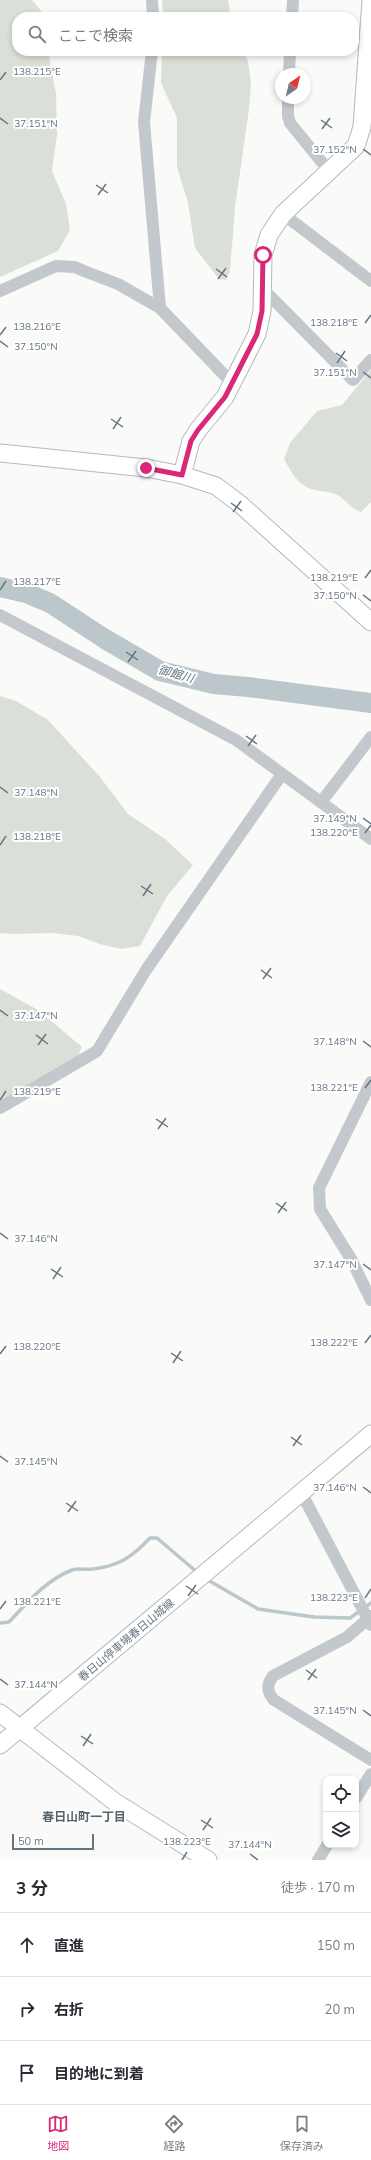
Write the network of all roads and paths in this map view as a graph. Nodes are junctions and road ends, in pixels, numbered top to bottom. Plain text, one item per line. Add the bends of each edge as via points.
1 (152, 0) edge
2 (293, 0) edge
3 (371, 0) edge
4 (153, 12) edge
5 (292, 12) edge
6 (151, 56) edge
7 (290, 56) edge
8 (289, 68) edge
9 (288, 104) edge
10 (367, 105) edge
11 (329, 171) junction
12 (283, 214) junction
13 (371, 281) edge
14 (262, 288) junction
15 (0, 291) edge
16 (160, 308) junction
17 (371, 360) edge
18 (233, 384) junction
19 (0, 453) edge
20 (182, 475) junction
21 (0, 616) edge
22 (371, 622) edge
23 (371, 737) edge
24 (282, 774) junction
25 (322, 802) junction
26 (371, 839) edge
27 (371, 1082) edge
28 (0, 1108) edge
29 (371, 1300) edge
30 (371, 1434) edge
31 (302, 1494) junction
32 (370, 1620) edge
33 (0, 1713) edge
34 (20, 1728) junction
35 (0, 1745) edge
36 (371, 1760) edge
37 (371, 1774) edge
38 (359, 1793) edge
39 (325, 1848) edge
40 (208, 1860) edge
41 (318, 1860) edge

1 - 4 street
2 - 5 street
3 - 10 main road
6 - 16 street via 144,122
7 - 8 street
9 - 11 street via 290,123
10 - 11 main road via 356,146
11 - 12 main road
12 - 13 street
12 - 14 main road via 272,229 263,255
14 - 17 street via 353,380
14 - 18 main road via 262,311 257,334
15 - 16 street via 46,269 66,266 118,284
16 - 18 street
18 - 20 main road via 191,441
19 - 20 main road via 146,468
20 - 22 main road via 216,486 228,494
21 - 24 street via 236,740
23 - 25 street
24 - 25 street
24 - 28 street via 146,970 97,1051
25 - 26 street
27 - 29 street via 319,1188 320,1209 351,1259
30 - 31 main road, 春日山停車場春日山城線
31 - 32 street
31 - 34 main road, 春日山停車場春日山城線
32 - 36 street via 347,1638 273,1676 268,1689 274,1700
33 - 34 main road
34 - 35 main road, 春日山停車場春日山城線
34 - 40 main road via 115,1802
37 - 38 street
39 - 41 street

